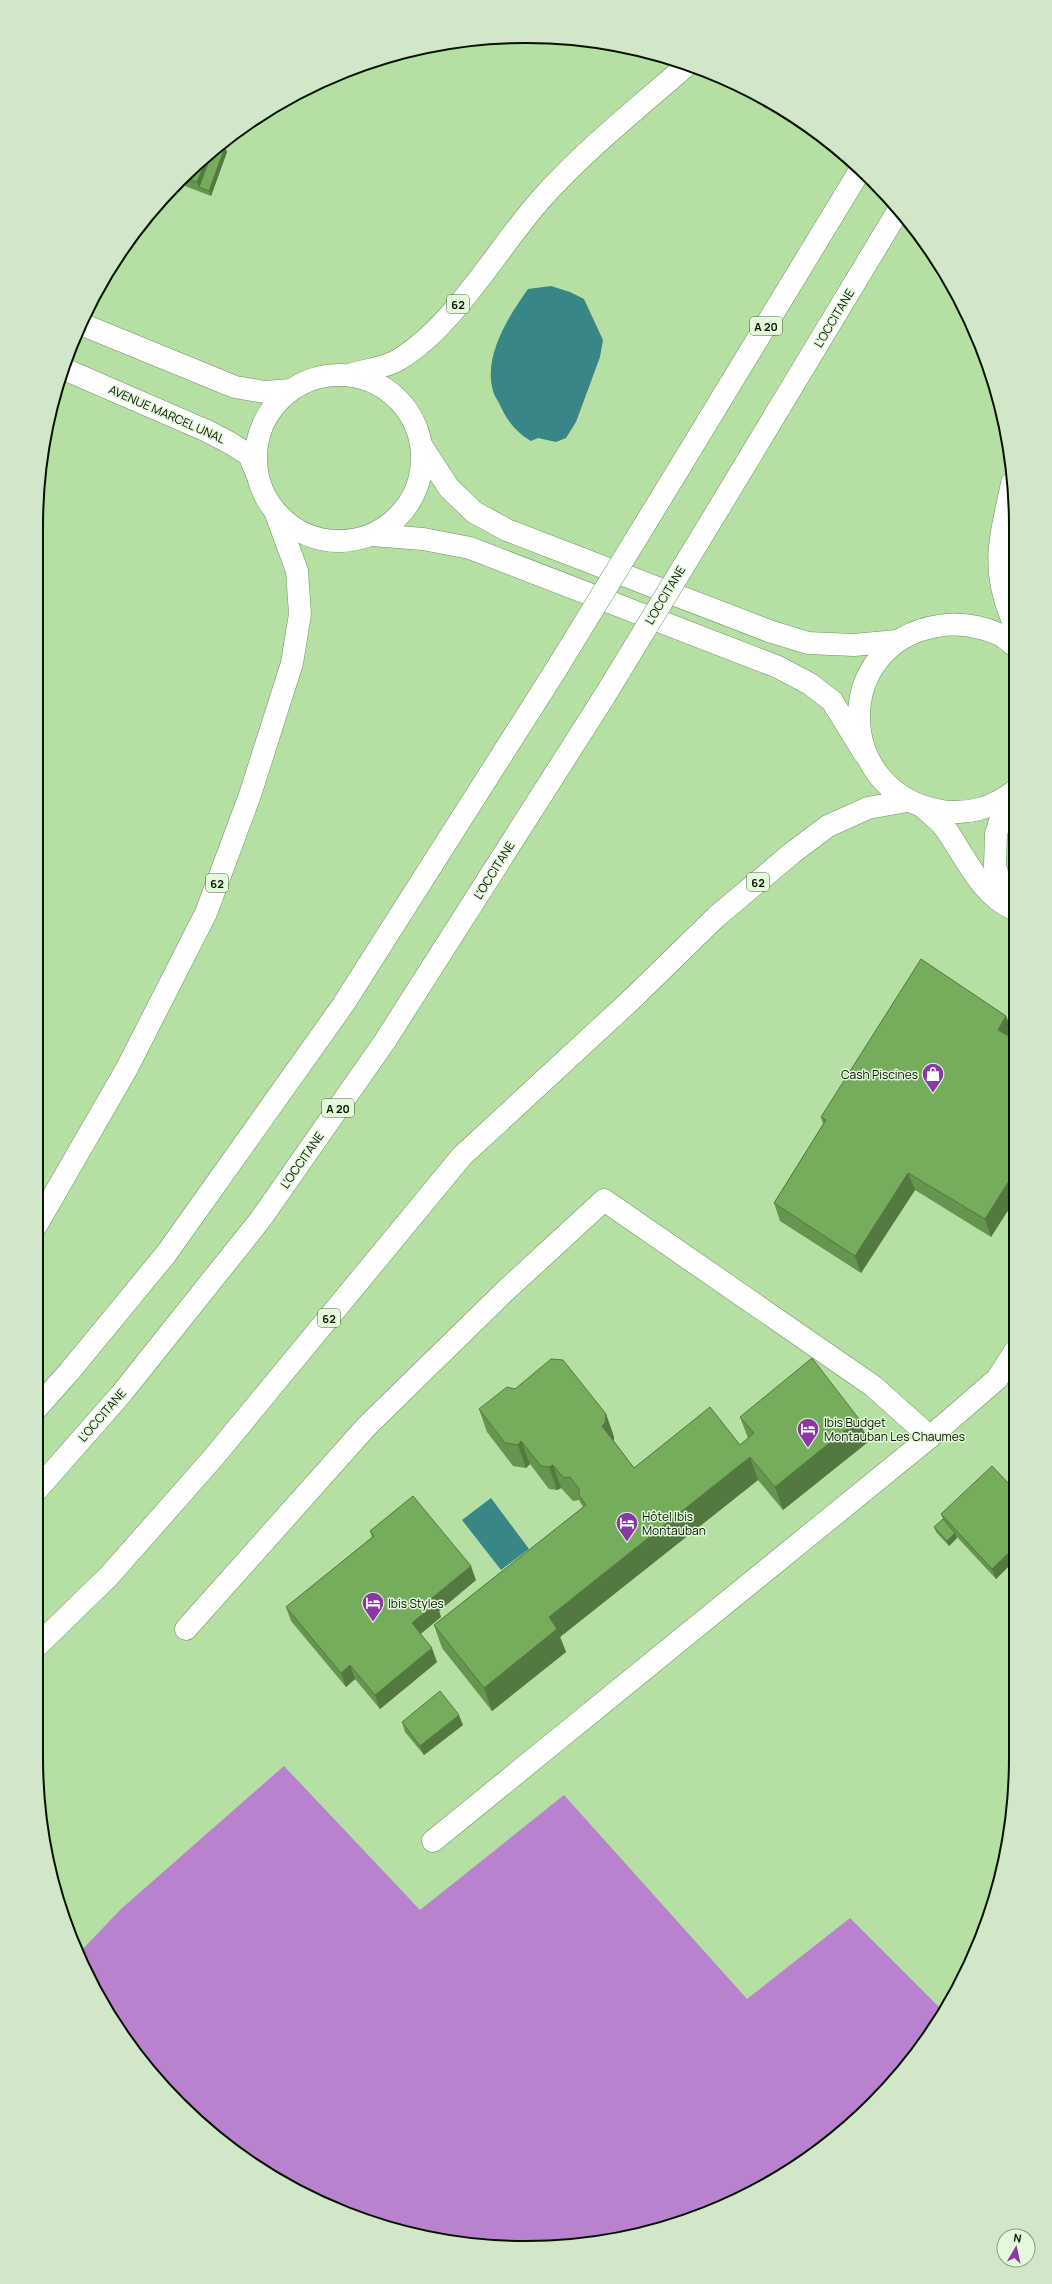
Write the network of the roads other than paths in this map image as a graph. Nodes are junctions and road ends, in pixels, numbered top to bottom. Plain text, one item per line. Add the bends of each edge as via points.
1 (682, 69) edge
2 (857, 175) edge
3 (895, 216) edge
4 (87, 326) edge
5 (69, 371) edge
6 (349, 375) junction
7 (291, 390) junction
8 (423, 448) junction
9 (257, 474) junction
10 (1008, 502) edge
11 (275, 511) junction
12 (372, 536) junction
13 (1009, 613) edge
14 (897, 641) junction
15 (1009, 642) edge
16 (864, 753) junction
17 (1009, 795) edge
18 (1009, 797) edge
19 (916, 805) junction
20 (1009, 903) edge
21 (1009, 906) edge
22 (43, 1214) edge
23 (1009, 1360) edge
24 (43, 1401) edge
25 (930, 1436) junction
26 (43, 1483) edge
27 (186, 1629) dead end
28 (43, 1640) edge
29 (433, 1840) dead end

1 - 6 main road, 62 via 583,155 542,198 425,342 397,361
2 - 24 main road, A 20, bridge via 557,668 343,1005 166,1254
3 - 26 main road, L'OCCITANE / A 20, bridge via 604,697 385,1041 260,1220 122,1393
4 - 7 main road via 235,387 265,392
5 - 9 main road, AVENUE MARCEL UNAL via 230,443 249,455
6 - 7 main road via 329,375 309,380
6 - 8 main road via 376,383 399,399 415,422
7 - 9 main road via 273,406 261,426 256,450
8 - 12 main road via 422,475 412,500 395,521
8 - 14 main road via 449,488 474,512 507,530 769,631 808,643 854,645
9 - 11 main road via 264,494
10 - 13 main road via 998,555 1002,596
11 - 12 main road via 295,529 319,540 346,542
11 - 22 main road, 62 via 297,571 300,614 292,663 250,795 206,913 126,1070
12 - 16 main road via 423,539 470,548 778,667 810,684 832,701
14 - 15 main road via 924,628 953,623 982,628
14 - 16 main road via 875,664 862,691 858,722
16 - 19 main road via 881,781
17 - 19 main road via 982,809 954,813
18 - 20 main road via 996,834 994,867
19 - 21 main road via 944,826 976,875 990,892
19 - 28 main road, 62 via 868,808 828,826 792,853 716,917 632,999 462,1156 213,1458 109,1576
23 - 25 main road via 997,1379
25 - 27 main road via 873,1386 604,1200 503,1293 366,1427
25 - 29 main road

